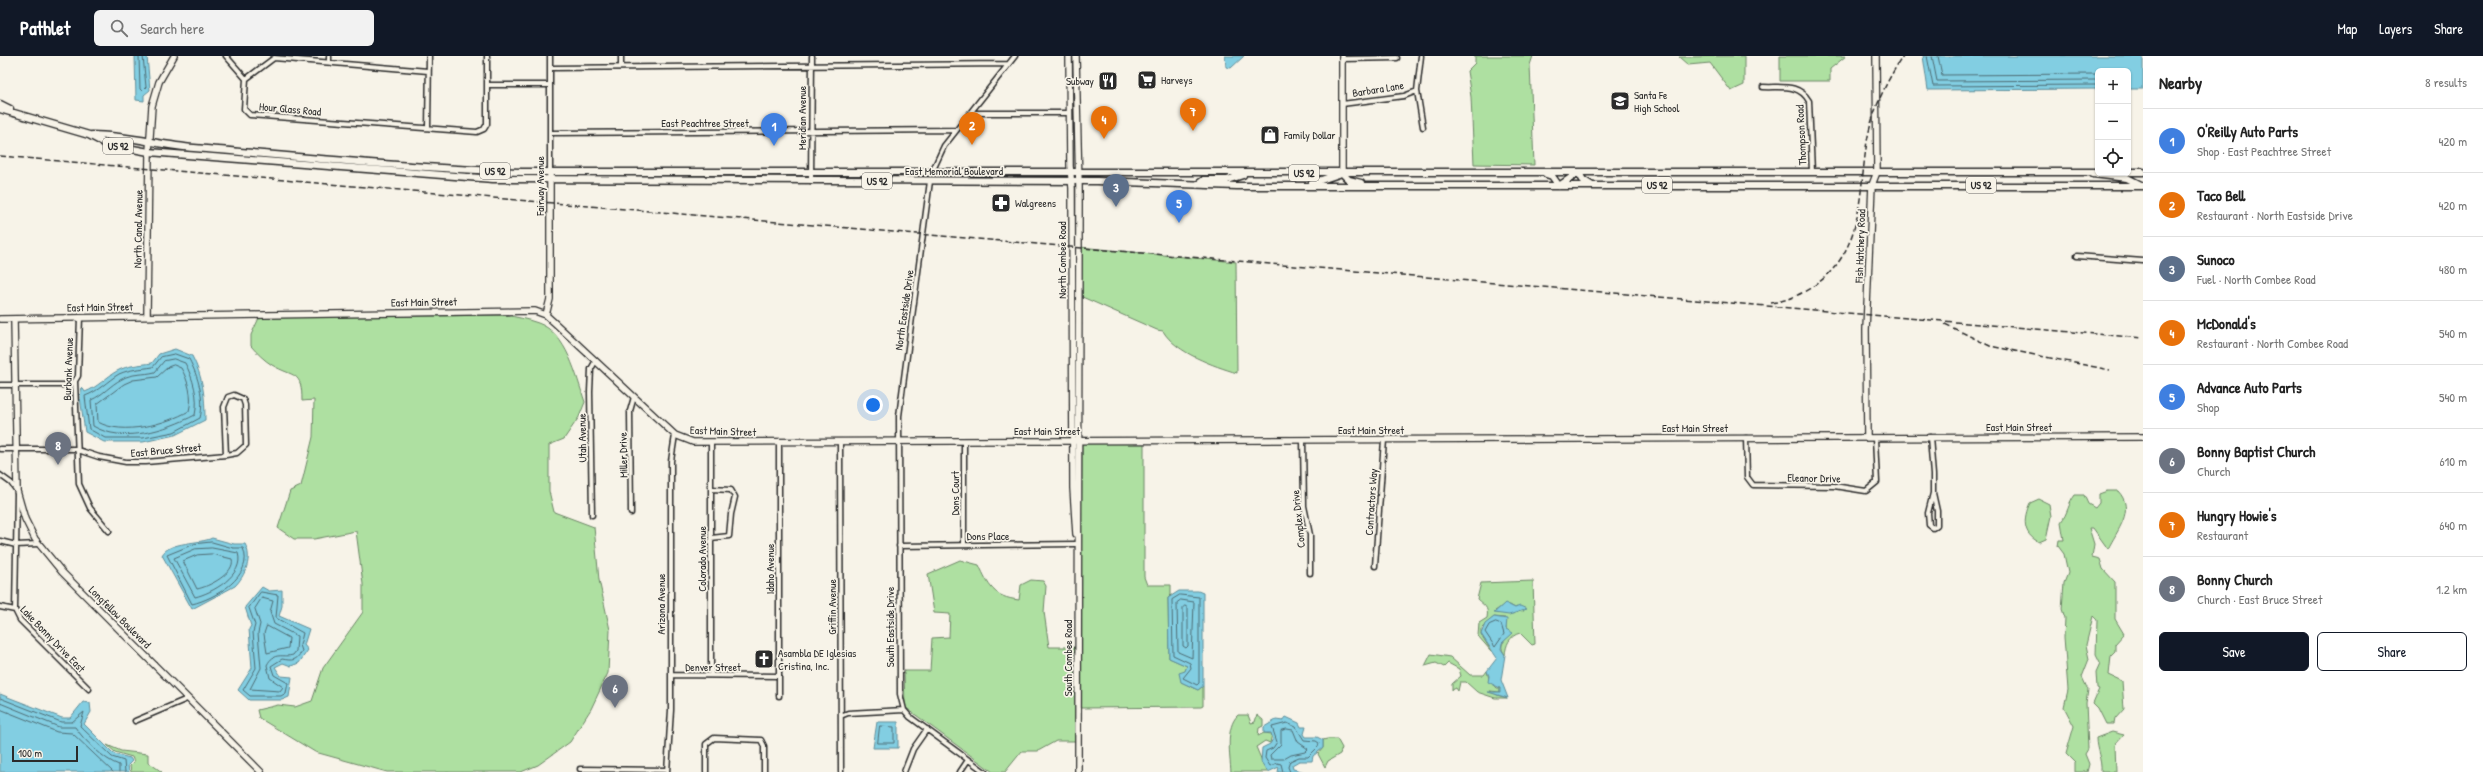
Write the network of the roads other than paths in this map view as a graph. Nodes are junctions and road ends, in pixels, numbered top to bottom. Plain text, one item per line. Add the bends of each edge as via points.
1 (174, 56) edge
2 (226, 56) edge
3 (329, 56) edge
4 (428, 56) edge
5 (487, 56) edge
6 (550, 56) edge
7 (621, 56) edge
8 (812, 56) edge
9 (1015, 56) edge
10 (1069, 56) edge
11 (1076, 56) edge
12 (1421, 56) edge
13 (1876, 56) edge
14 (1342, 57) edge
15 (1397, 58) dead end
16 (329, 62) junction
17 (1008, 64) junction
18 (812, 65) junction
19 (621, 67) junction
20 (550, 68) junction
21 (428, 71) junction
22 (246, 79) junction
23 (487, 85) junction
24 (550, 85) junction
25 (1763, 87) dead end
26 (1417, 91) junction
27 (0, 104) edge
28 (1342, 104) junction
29 (0, 109) edge
30 (15, 112) junction
31 (970, 113) junction
32 (1070, 113) junction
33 (1423, 127) dead end
34 (428, 128) junction
35 (955, 130) junction
36 (811, 131) junction
37 (550, 133) junction
38 (89, 135) junction
39 (149, 143) junction
40 (149, 152) junction
41 (307, 157) junction
42 (306, 166) junction
43 (437, 168) junction
44 (550, 172) junction
45 (680, 172) junction
46 (811, 172) junction
47 (932, 172) junction
48 (1070, 172) junction
49 (1078, 172) junction
50 (1578, 172) junction
51 (1812, 172) junction
52 (1876, 172) junction
53 (1984, 172) junction
54 (2077, 172) junction
55 (2095, 172) edge
56 (2131, 172) edge
57 (2143, 172) edge
58 (1248, 173) junction
59 (1342, 173) junction
60 (1540, 173) junction
61 (436, 176) junction
62 (930, 180) junction
63 (550, 181) junction
64 (680, 181) junction
65 (811, 181) junction
66 (881, 181) junction
67 (1075, 181) junction
68 (1872, 185) junction
69 (1984, 185) junction
70 (1197, 186) junction
71 (1295, 186) junction
72 (1377, 186) junction
73 (1559, 186) junction
74 (1593, 186) junction
75 (2143, 186) edge
76 (2077, 256) dead end
77 (2143, 261) edge
78 (546, 315) junction
79 (147, 316) junction
80 (80, 317) junction
81 (0, 319) edge
82 (14, 319) junction
83 (596, 362) junction
84 (75, 381) junction
85 (14, 384) junction
86 (0, 385) edge
87 (634, 397) junction
88 (674, 435) junction
89 (1930, 437) junction
90 (2143, 437) edge
91 (1746, 438) junction
92 (1867, 438) junction
93 (1875, 438) junction
94 (1303, 440) junction
95 (1384, 440) junction
96 (964, 441) junction
97 (1076, 441) junction
98 (779, 442) junction
99 (840, 442) junction
100 (898, 442) junction
101 (711, 443) junction
102 (0, 449) edge
103 (15, 449) junction
104 (79, 452) junction
105 (226, 455) junction
106 (0, 475) edge
107 (711, 489) junction
108 (17, 491) junction
109 (1932, 493) junction
110 (631, 513) dead end
111 (592, 515) dead end
112 (109, 531) dead end
113 (711, 538) junction
114 (0, 541) edge
115 (38, 544) junction
116 (1077, 544) junction
117 (16, 545) junction
118 (964, 545) junction
119 (899, 546) junction
120 (1375, 566) dead end
121 (1310, 573) dead end
122 (0, 607) edge
123 (15, 610) junction
124 (671, 675) junction
125 (711, 675) junction
126 (779, 676) junction
127 (89, 689) dead end
128 (779, 696) dead end
129 (187, 699) junction
130 (904, 710) junction
131 (843, 715) junction
132 (135, 721) dead end
133 (927, 729) junction
134 (968, 760) junction
135 (580, 769) dead end
136 (706, 770) edge
137 (667, 771) edge
138 (261, 772) edge
139 (764, 772) edge
140 (841, 772) edge
141 (904, 772) edge
142 (960, 772) edge
143 (985, 772) edge
144 (1078, 772) edge

1 - 39 main road, North Canal Avenue via 165,68 155,93
2 - 22 street
3 - 16 street
4 - 21 street
5 - 23 street, Hour Glass Road
6 - 20 street, Fairway Avenue
7 - 19 street
8 - 18 street, Meridian Avenue
9 - 17 street
10 - 32 main road, North Combee Road
11 - 49 main road, North Combee Road
12 - 26 street
13 - 52 main road, Fish Hatchery Road
14 - 15 street
14 - 28 main road
16 - 21 street
16 - 22 street via 274,58
17 - 18 street
17 - 31 street
18 - 19 street
18 - 36 street, Meridian Avenue
19 - 20 street
20 - 24 street, Fairway Avenue
21 - 34 street
22 - 34 street, Hour Glass Road via 244,109 250,115
23 - 24 street
23 - 34 street, Hour Glass Road via 487,124 484,129 476,132
24 - 37 street, Fairway Avenue
25 - 51 street, Thompson Road via 1795,88 1805,93 1809,101
26 - 28 street, Barbara Lane via 1404,96
26 - 33 street
27 - 30 main road, US 92
28 - 59 main road
29 - 30 main road, US 92
30 - 38 main road, US 92
31 - 32 street
31 - 35 street
32 - 48 main road, North Combee Road
35 - 36 street, East Peachtree Street
35 - 47 street via 936,159
36 - 37 street, East Peachtree Street
36 - 46 street, Meridian Avenue
37 - 44 street, Fairway Avenue
38 - 39 main road, US 92 via 108,135
38 - 40 main road, US 92 via 106,144
39 - 40 main road, North Canal Avenue
39 - 41 main road, US 92
40 - 42 main road, US 92
40 - 79 main road, North Canal Avenue
41 - 42 main road
41 - 43 main road, US 92
42 - 61 main road, US 92
43 - 44 main road, US 92
43 - 61 main road
44 - 45 main road, US 92
44 - 63 main road, Fairway Avenue
45 - 46 main road, US 92
45 - 64 main road
46 - 47 main road, East Memorial Boulevard / US 92
46 - 65 street, Meridian Avenue
47 - 48 main road, East Memorial Boulevard / US 92
47 - 66 main road via 923,176
48 - 49 main road, US 92
48 - 67 main road, North Combee Road
49 - 58 main road, US 92
49 - 67 main road, North Combee Road
50 - 51 main road, US 92
50 - 60 main road, US 92
50 - 73 main road
50 - 74 main road via 1583,180
51 - 52 main road, US 92
52 - 53 main road, US 92
52 - 68 main road, Fish Hatchery Road
53 - 54 main road, US 92
53 - 69 main road
54 - 55 main road, US 92
54 - 75 main road via 2127,178
56 - 57 main road
58 - 59 main road, US 92
58 - 70 main road via 1228,180 1204,180
59 - 60 main road, US 92
59 - 71 main road via 1326,180
59 - 72 main road via 1349,180
60 - 73 main road via 1552,176
61 - 63 main road, US 92
62 - 66 main road, East Memorial Boulevard / US 92
62 - 67 main road, East Memorial Boulevard / US 92
62 - 100 street, North Eastside Drive via 899,416
63 - 64 main road, US 92
63 - 78 main road, Fairway Avenue via 550,299
64 - 65 main road, US 92
65 - 66 main road, East Memorial Boulevard / US 92
67 - 70 main road, US 92
67 - 97 main road, North Combee Road
68 - 69 main road, US 92
68 - 74 main road, US 92
68 - 92 main road, Fish Hatchery Road via 1866,330
69 - 75 main road, US 92
70 - 71 main road, US 92
71 - 72 main road, US 92
72 - 73 main road, US 92
73 - 74 main road, US 92
76 - 77 street
78 - 79 main road, East Main Street via 519,310
78 - 83 main road, East Main Street
79 - 80 main road, East Main Street
80 - 82 main road, East Main Street
80 - 84 street, Burbank Avenue via 78,376
81 - 82 main road, East Main Street
82 - 85 main road, Longfellow Boulevard
83 - 87 main road, East Main Street
83 - 111 street, Utah Avenue via 591,369 590,392
84 - 85 street via 68,385
84 - 104 street, Burbank Avenue
85 - 86 street
85 - 103 main road, Longfellow Boulevard
87 - 88 main road, East Main Street
87 - 110 street, Miller Drive via 630,411
88 - 101 main road, East Main Street via 693,442
88 - 124 street, Arizona Avenue via 671,461
89 - 90 main road, East Main Street
89 - 93 main road, East Main Street
89 - 109 street
91 - 92 main road, East Main Street
91 - 93 street, Eleanor Drive via 1747,477 1753,485 1834,486 1866,491 1877,482
91 - 95 main road, East Main Street
92 - 93 main road, East Main Street
94 - 95 main road, East Main Street
94 - 97 main road, East Main Street
94 - 121 street, Complex Drive via 1304,506 1310,535
95 - 120 street, Contractors Way
96 - 97 main road, East Main Street
96 - 100 main road, East Main Street
96 - 118 street, Dons Court
97 - 116 main road, South Combee Road via 1080,525
98 - 99 main road, East Main Street
98 - 101 main road, East Main Street
98 - 126 street, Idaho Avenue
99 - 100 main road, East Main Street
99 - 131 street, Griffin Avenue
100 - 119 street, South Eastside Drive
101 - 107 street, Colorado Avenue
102 - 103 street, East Bruce Street
103 - 104 street, East Bruce Street via 75,449
103 - 108 main road, Longfellow Boulevard
104 - 105 street, East Bruce Street via 126,462
104 - 112 street, Burbank Avenue via 78,476 82,493 90,508
105 - 105 street, East Bruce Street via 237,454 246,445 243,399 234,395 225,401
106 - 108 street via 12,483
107 - 113 street, Colorado Avenue
107 - 113 street via 731,490 735,498 729,536
108 - 115 main road, Longfellow Boulevard via 25,519
108 - 117 street
109 - 109 street via 1938,517 1937,525 1933,528 1929,525 1928,517
113 - 125 street, Colorado Avenue
114 - 117 street
115 - 117 street
115 - 129 main road, Longfellow Boulevard
116 - 118 street, Dons Place
116 - 144 main road, South Combee Road
117 - 123 street
118 - 119 street, Dons Place
119 - 130 street, South Eastside Drive via 900,694
122 - 123 street, Lake Bonny Drive East
123 - 127 street, Lake Bonny Drive East via 20,620
124 - 125 street, Denver Street
124 - 137 street, Arizona Avenue
125 - 126 street, Denver Street
126 - 128 street, Idaho Avenue
129 - 132 street
129 - 138 main road, Longfellow Boulevard
130 - 131 street
130 - 133 street
131 - 140 street, Griffin Avenue
133 - 134 street
133 - 141 street via 913,749
134 - 142 street
134 - 143 street
135 - 137 street
136 - 139 street via 706,744 711,739 757,738 763,742

